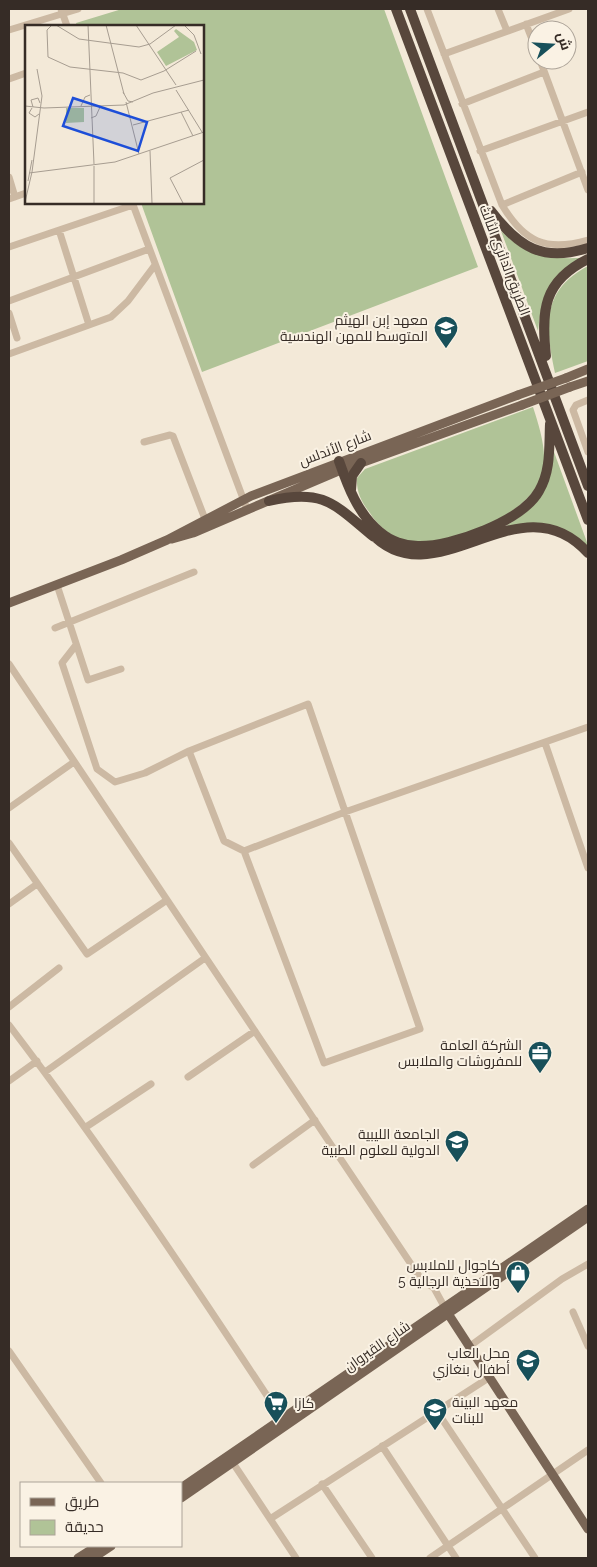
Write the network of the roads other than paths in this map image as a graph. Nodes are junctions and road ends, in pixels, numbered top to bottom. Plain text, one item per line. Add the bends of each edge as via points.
1 (78, 9) edge
2 (396, 9) edge
3 (410, 9) edge
4 (428, 9) edge
5 (498, 9) edge
6 (566, 9) edge
7 (62, 11) edge
8 (526, 24) joint
9 (67, 25) edge
10 (9, 30) edge
11 (507, 32) junction
12 (444, 54) junction
13 (544, 72) joint
14 (25, 73) edge
15 (9, 79) edge
16 (462, 104) junction
17 (588, 112) edge
18 (564, 122) junction
19 (480, 151) junction
20 (582, 172) junction
21 (9, 177) edge
22 (588, 190) edge
23 (25, 193) edge
24 (12, 198) edge
25 (484, 201) junction
26 (132, 204) edge
27 (502, 204) junction
28 (59, 230) junction
29 (588, 240) edge
30 (9, 248) edge
31 (588, 248) edge
32 (149, 249) junction
33 (588, 259) edge
34 (155, 265) junction
35 (74, 277) junction
36 (9, 301) edge
37 (9, 313) edge
38 (89, 325) junction
39 (17, 338) dead end
40 (9, 354) edge
41 (588, 370) edge
42 (548, 372) junction
43 (588, 381) edge
44 (588, 400) edge
45 (550, 418) junction
46 (144, 442) dead end
47 (588, 452) edge
48 (360, 463) junction
49 (338, 466) junction
50 (588, 486) edge
51 (351, 493) junction
52 (242, 500) junction
53 (269, 501) junction
54 (246, 509) junction
55 (205, 519) junction
56 (588, 520) edge
57 (376, 538) junction
58 (167, 540) junction
59 (588, 553) edge
60 (194, 572) dead end
61 (57, 586) junction
62 (9, 603) edge
63 (68, 622) junction
64 (55, 628) dead end
65 (76, 645) junction
66 (9, 664) edge
67 (121, 668) dead end
68 (588, 727) edge
69 (545, 743) junction
70 (189, 751) junction
71 (74, 762) junction
72 (9, 808) edge
73 (345, 812) junction
74 (9, 843) edge
75 (244, 851) junction
76 (588, 868) edge
77 (37, 884) junction
78 (167, 900) junction
79 (9, 904) edge
80 (205, 958) junction
81 (59, 968) dead end
82 (9, 1007) edge
83 (9, 1025) edge
84 (255, 1031) junction
85 (37, 1061) junction
86 (45, 1072) junction
87 (188, 1077) dead end
88 (9, 1081) edge
89 (151, 1084) dead end
90 (315, 1120) junction
91 (86, 1127) junction
92 (253, 1165) dead end
93 (588, 1209) edge
94 (588, 1217) edge
95 (588, 1264) edge
96 (447, 1311) junction
97 (573, 1312) dead end
98 (470, 1346) junction
99 (588, 1346) edge
100 (9, 1351) edge
101 (490, 1377) junction
102 (436, 1410) junction
103 (283, 1420) junction
104 (382, 1446) junction
105 (588, 1450) edge
106 (233, 1463) junction
107 (553, 1475) junction
108 (100, 1482) edge
109 (322, 1484) junction
110 (182, 1487) edge
111 (182, 1497) edge
112 (502, 1510) junction
113 (270, 1520) junction
114 (588, 1529) edge
115 (94, 1547) edge
116 (110, 1547) edge
117 (448, 1547) junction
118 (78, 1558) edge
119 (93, 1558) edge
120 (296, 1558) edge
121 (372, 1558) edge
122 (430, 1558) edge
123 (456, 1558) edge
124 (535, 1558) edge

1 - 7 street
2 - 45 highway, الطريق الدائري الثالث
3 - 25 highway, الطريق الدائري الثالث
4 - 12 street
5 - 11 street
6 - 8 street
7 - 9 street
7 - 10 street
8 - 11 street
11 - 12 street
12 - 16 street
13 - 16 street
13 - 18 street
14 - 15 street
16 - 19 street
17 - 18 street
18 - 19 street
18 - 20 street
19 - 27 street
20 - 22 street
20 - 27 street
21 - 24 street
23 - 24 street
25 - 31 highway via 506,231 530,248 547,254 564,254
25 - 42 highway, الطريق الدائري الثالث
26 - 28 street
26 - 32 street
27 - 29 street via 520,229 544,244 569,246
28 - 30 street
28 - 35 street
32 - 34 street
32 - 35 street
33 - 42 highway via 559,280 545,304 543,320
34 - 38 street via 119,311
34 - 52 street
35 - 36 street
35 - 38 street
37 - 39 street
38 - 40 street
41 - 49 main road, شارع الأندلس, bridge
42 - 50 highway, الطريق الدائري الثالث
43 - 48 main road, شارع الأندلس, bridge
44 - 47 street via 573,410
45 - 51 highway via 548,470 540,490 525,508 482,531 434,545 406,545 381,533 369,522
45 - 56 highway, الطريق الدائري الثالث
46 - 55 street via 170,434 173,436
48 - 49 main road, شارع الأندلس
48 - 51 highway via 352,476
49 - 51 highway
49 - 52 main road, شارع الأندلس
49 - 53 main road, شارع الأندلس
49 - 57 highway via 355,513
52 - 54 street
52 - 55 main road, شارع الأندلس
53 - 54 main road, شارع الأندلس
53 - 57 highway via 306,495 320,498 338,506
54 - 58 main road, شارع الأندلس via 185,536
55 - 58 main road, شارع الأندلس
57 - 59 highway via 402,552 428,554 507,531 542,527 565,533
58 - 61 main road, شارع الأندلس
60 - 63 street
61 - 62 main road, شارع الأندلس
61 - 63 street
63 - 64 street
63 - 65 street
65 - 67 street via 88,680
65 - 70 street via 62,663 98,769 115,782 145,773
66 - 71 street
68 - 69 street
69 - 73 street
69 - 76 street
70 - 73 street via 308,704
70 - 75 street via 224,841
71 - 72 street
71 - 78 street
73 - 75 street
73 - 75 street via 420,1029 324,1063
74 - 77 street
77 - 78 street via 87,954
77 - 79 street
78 - 80 street
80 - 84 street
80 - 86 street
81 - 82 street
83 - 85 street
84 - 87 street
84 - 90 street
85 - 86 street
85 - 88 street
86 - 91 street
89 - 91 street
90 - 92 street
90 - 96 street via 421,1279 434,1288
91 - 103 street
93 - 96 main road, شارع القيروان
94 - 96 main road, شارع القيروان
95 - 98 street via 562,1279
96 - 98 main road
96 - 103 main road, شارع القيروان
96 - 106 main road, شارع القيروان
97 - 99 street
98 - 101 main road
100 - 108 street
101 - 102 street
101 - 107 main road
102 - 104 street
102 - 112 street
103 - 110 main road, شارع القيروان
104 - 109 street
104 - 117 street
105 - 107 street
106 - 111 main road, شارع القيروان
106 - 113 street
107 - 112 street
107 - 114 main road
109 - 113 street
109 - 121 street
112 - 117 street
112 - 124 street
113 - 120 street
115 - 118 main road
116 - 119 main road
117 - 122 street
117 - 123 street

